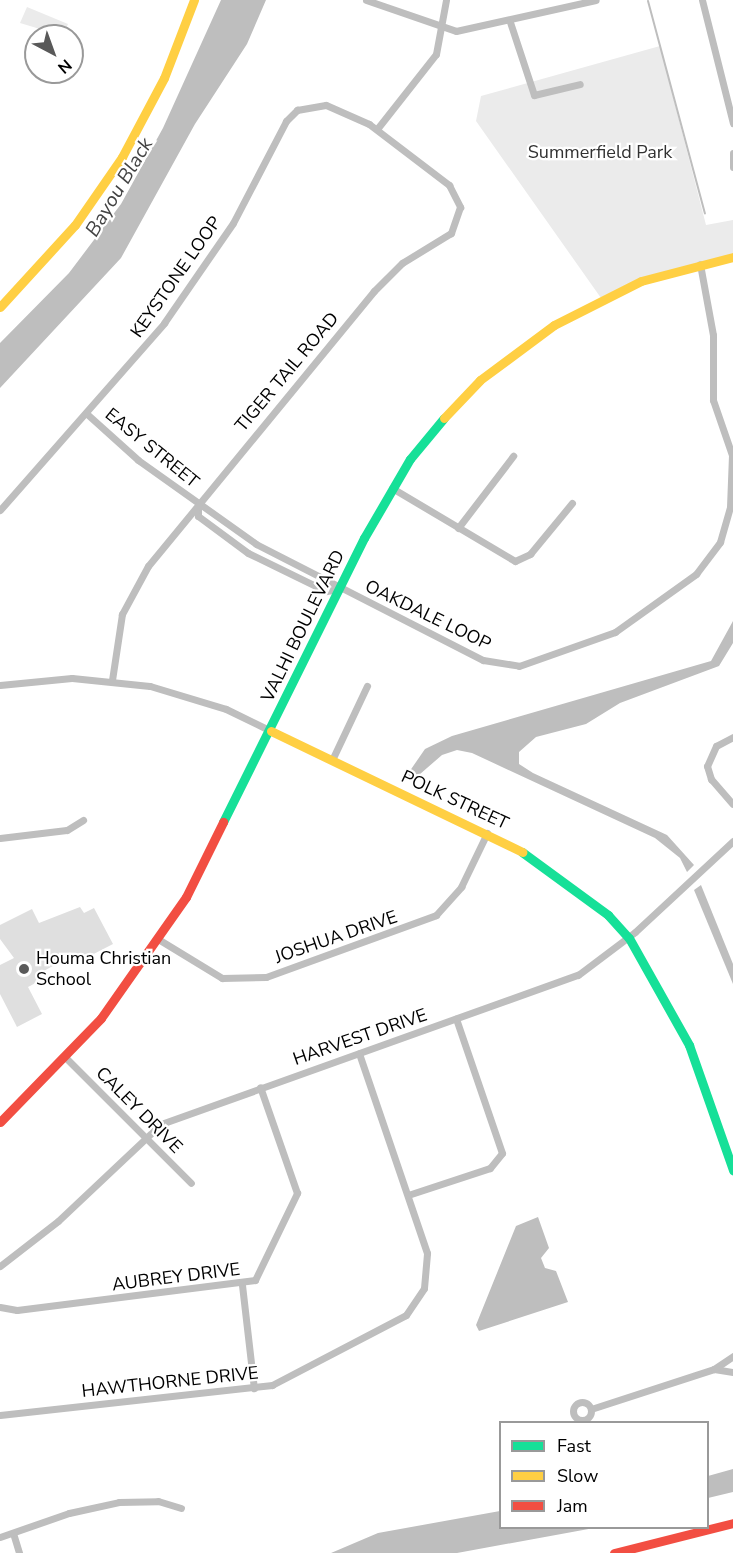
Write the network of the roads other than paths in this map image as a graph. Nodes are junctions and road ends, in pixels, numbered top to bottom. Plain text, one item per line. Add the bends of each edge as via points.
1 (366, 0) edge
2 (447, 0) edge
3 (597, 0) edge
4 (702, 0) edge
5 (192, 1) edge
6 (576, 2) edge
7 (510, 22) junction
8 (442, 29) junction
9 (580, 84) dead end
10 (733, 123) edge
11 (377, 129) junction
12 (733, 153) edge
13 (733, 167) edge
14 (733, 257) edge
15 (700, 264) junction
16 (0, 308) edge
17 (87, 414) junction
18 (513, 456) dead end
19 (392, 488) junction
20 (572, 503) dead end
21 (198, 505) junction
22 (0, 510) edge
23 (458, 528) junction
24 (264, 548) junction
25 (258, 559) junction
26 (340, 589) junction
27 (112, 680) junction
28 (0, 684) edge
29 (367, 686) dead end
30 (271, 730) junction
31 (733, 737) edge
32 (332, 760) junction
33 (733, 804) edge
34 (83, 820) dead end
35 (487, 833) junction
36 (0, 838) edge
37 (733, 841) edge
38 (629, 938) junction
39 (159, 939) junction
40 (456, 1019) junction
41 (359, 1053) junction
42 (65, 1057) junction
43 (260, 1087) junction
44 (0, 1122) edge
45 (145, 1138) junction
46 (730, 1148) edge
47 (733, 1170) edge
48 (191, 1183) dead end
49 (408, 1195) junction
50 (0, 1266) edge
51 (242, 1285) junction
52 (0, 1307) edge
53 (733, 1356) edge
54 (714, 1369) junction
55 (733, 1372) edge
56 (254, 1388) junction
57 (591, 1409) dead end
58 (0, 1415) edge
59 (181, 1508) dead end
60 (733, 1523) edge
61 (13, 1533) junction
62 (0, 1537) edge
63 (19, 1553) edge
64 (614, 1553) edge

1 - 8 street
2 - 8 street
3 - 6 street
4 - 10 street
5 - 16 street via 160,88 123,157 75,225
6 - 7 street
7 - 8 street via 471,30
7 - 9 street via 534,95
8 - 11 street via 436,54
11 - 17 street, KEYSTONE LOOP via 326,105 294,112 198,278
11 - 21 street, TIGER TAIL ROAD via 450,185 460,207 454,228 392,271
12 - 13 street
14 - 15 street, VALHI BOULEVARD
15 - 19 street, VALHI BOULEVARD via 601,299 511,354 442,420
15 - 26 street, OAKDALE LOOP via 713,335 713,400 733,472 726,524 696,574 615,632 519,666 483,660
17 - 21 street, EASY STREET
17 - 22 street, KEYSTONE LOOP
18 - 23 street
19 - 23 street
19 - 26 street, VALHI BOULEVARD
20 - 23 street via 523,560 507,558
21 - 24 street, EASY STREET via 209,506
21 - 25 street, EASY STREET via 198,516
21 - 27 street, TIGER TAIL ROAD via 133,587 117,630
24 - 25 street
24 - 26 street, EASY STREET via 335,582
25 - 26 street, EASY STREET via 326,591
26 - 30 street, VALHI BOULEVARD
27 - 28 street, POLK STREET via 72,678
27 - 30 street, POLK STREET via 183,694
29 - 32 street
30 - 32 street, POLK STREET
30 - 39 street, VALHI BOULEVARD via 218,841
31 - 33 street via 716,746 707,766 711,779
32 - 35 street, POLK STREET
34 - 36 street via 67,830
35 - 38 street, POLK STREET via 562,876
35 - 39 street, JOSHUA DRIVE via 461,887 436,915 266,977 222,978
37 - 38 street, HARVEST DRIVE
38 - 40 street, HARVEST DRIVE via 578,975
38 - 46 street, POLK STREET via 683,1034
39 - 42 street, VALHI BOULEVARD
40 - 41 street, HARVEST DRIVE
40 - 49 street via 502,1153 490,1168
41 - 43 street, HARVEST DRIVE
41 - 49 street, HAWTHORNE DRIVE
42 - 44 street, VALHI BOULEVARD
42 - 45 street, CALEY DRIVE
43 - 45 street, HARVEST DRIVE via 169,1120
43 - 51 street, AUBREY DRIVE via 297,1193 258,1277
45 - 48 street, CALEY DRIVE
45 - 50 street, HARVEST DRIVE via 58,1221
46 - 47 street, POLK STREET
49 - 56 street, HAWTHORNE DRIVE via 428,1262 424,1288 412,1308 388,1327 286,1380
51 - 52 street, AUBREY DRIVE via 17,1310
51 - 56 street
53 - 54 street
54 - 55 street
54 - 57 street
56 - 58 street, HAWTHORNE DRIVE
59 - 61 street via 158,1501 119,1502
60 - 64 street
61 - 62 street
61 - 63 street

